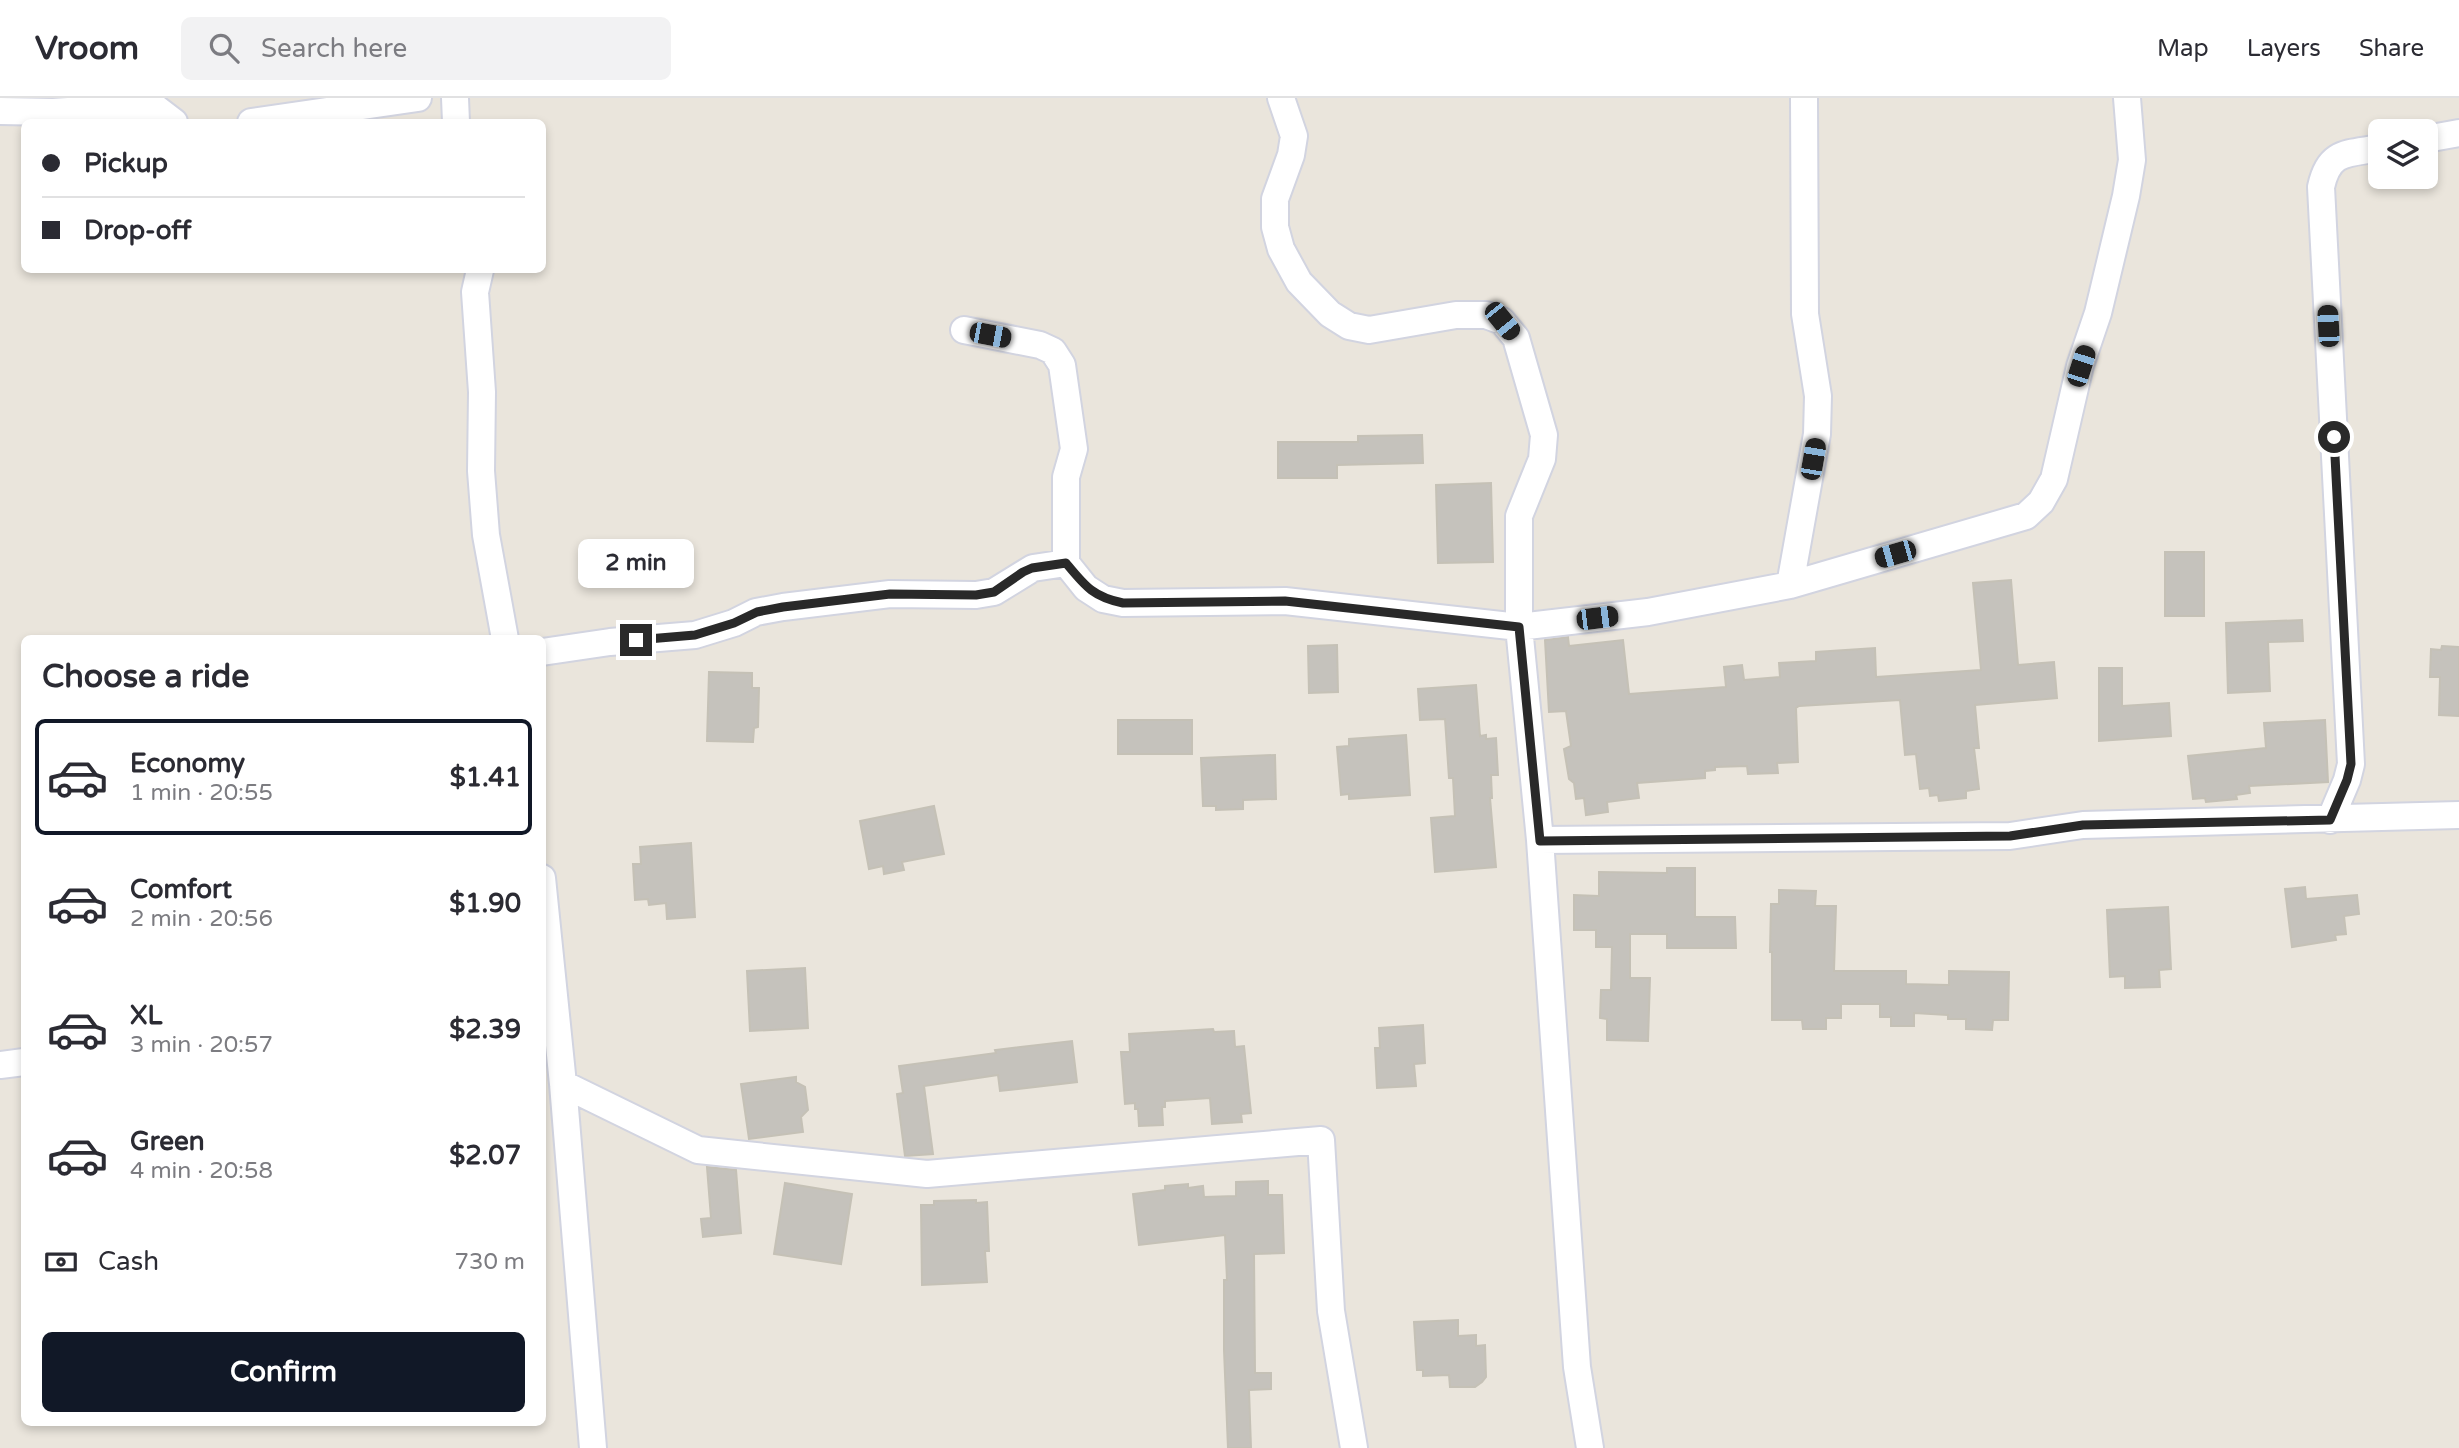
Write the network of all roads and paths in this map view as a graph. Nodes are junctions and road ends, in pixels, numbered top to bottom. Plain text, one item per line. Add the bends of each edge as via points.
1 (418, 98) edge
2 (455, 98) edge
3 (1280, 98) edge
4 (1804, 98) edge
5 (2127, 98) edge
6 (0, 111) edge
7 (170, 119) edge
8 (272, 119) edge
9 (456, 119) edge
10 (2459, 133) edge
11 (2438, 137) edge
12 (2368, 150) edge
13 (479, 273) edge
14 (964, 330) dead end
15 (1066, 563) junction
16 (1790, 585) junction
17 (1519, 627) junction
18 (504, 635) edge
19 (546, 651) edge
20 (2459, 815) edge
21 (2330, 820) junction
22 (1540, 841) junction
23 (546, 956) edge
24 (549, 1014) edge
25 (21, 1062) edge
26 (0, 1065) edge
27 (563, 1084) junction
28 (593, 1448) edge
29 (1354, 1448) edge
30 (1590, 1448) edge

1 - 8 street
2 - 9 street
3 - 17 street via 1294,136 1275,198 1275,227 1299,282 1330,314 1349,326 1368,330 1456,315 1486,315 1502,321 1516,338 1544,435 1542,459 1519,516
4 - 16 street via 1805,314 1818,396 1817,434
5 - 16 street via 2132,160 2126,196 2054,479 2041,502 2026,516
6 - 7 street via 144,106
10 - 11 street
12 - 21 street via 2340,155 2325,168 2321,187 2351,764
13 - 18 street via 475,292 482,392 481,471 486,536
14 - 15 street via 1040,345 1053,351 1062,365 1074,449 1066,477
15 - 17 street via 1086,588 1103,599 1123,603 1285,601
15 - 19 street via 1032,568 985,594 890,594 797,605 757,612 695,635
16 - 17 street via 1648,612
17 - 22 street
20 - 21 street
21 - 22 street via 2083,825 2010,836
22 - 30 street via 1577,1367
23 - 24 street
24 - 27 street
25 - 26 street
27 - 28 street
27 - 29 street via 698,1150 927,1174 1321,1140 1331,1311

